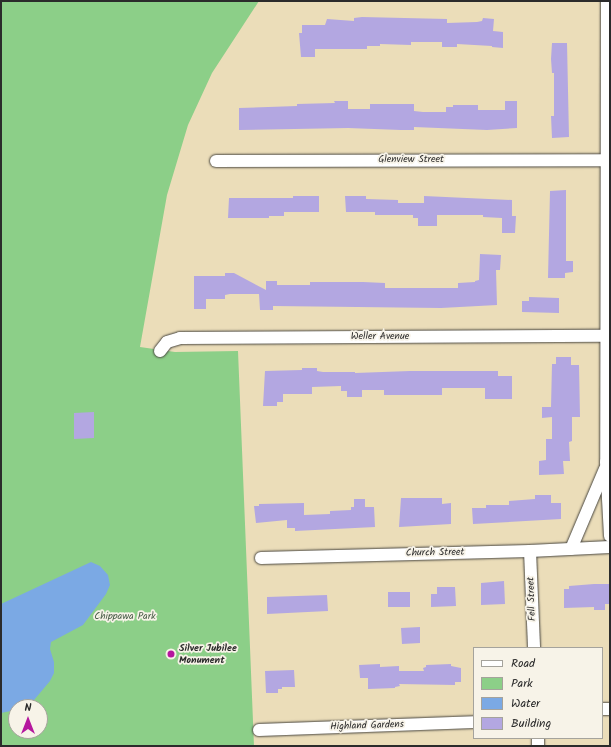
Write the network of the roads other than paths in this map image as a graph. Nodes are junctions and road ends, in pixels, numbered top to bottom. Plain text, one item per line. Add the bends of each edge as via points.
1 (607, 1) edge
2 (607, 160) junction
3 (216, 161) dead end
4 (609, 229) edge
5 (606, 336) junction
6 (160, 351) dead end
7 (609, 389) edge
8 (606, 462) junction
9 (610, 536) edge
10 (610, 546) edge
11 (571, 549) junction
12 (530, 551) junction
13 (261, 558) dead end
14 (534, 647) edge
15 (473, 722) edge
16 (260, 730) dead end

1 - 2 street
2 - 3 street, Glenview Street
2 - 4 street
4 - 5 street
5 - 6 street, Weller Avenue via 180,338 167,342
5 - 7 street
7 - 8 street
8 - 9 street
8 - 11 street via 603,475
10 - 11 street, Church Street
11 - 12 street, Church Street
12 - 13 street, Church Street
12 - 14 street, Fell Street
15 - 16 street, Highland Gardens

